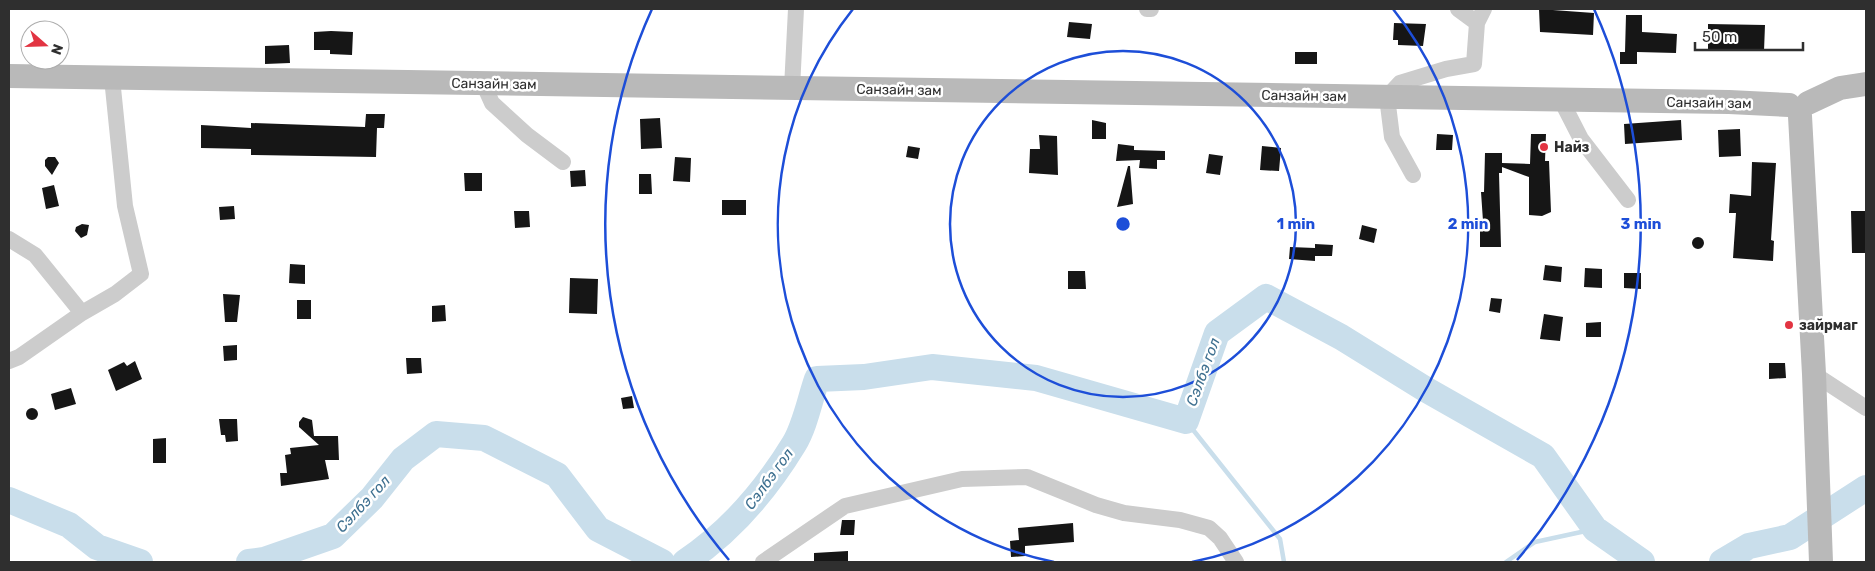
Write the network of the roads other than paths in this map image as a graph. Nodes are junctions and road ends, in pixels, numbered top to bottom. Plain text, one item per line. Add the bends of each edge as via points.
1 (796, 9) edge
2 (1458, 9) edge
3 (1481, 16) edge
4 (1866, 70) edge
5 (9, 76) edge
6 (112, 78) junction
7 (483, 84) junction
8 (1866, 84) edge
9 (792, 88) junction
10 (1840, 88) junction
11 (1387, 97) junction
12 (1562, 100) junction
13 (1799, 108) junction
14 (563, 162) dead end
15 (1413, 175) dead end
16 (1628, 200) dead end
17 (9, 240) edge
18 (82, 313) junction
19 (9, 361) edge
20 (1814, 374) junction
21 (1866, 408) edge
22 (763, 562) edge
23 (1236, 562) edge
24 (1821, 562) edge

1 - 9 street
2 - 3 street
3 - 11 street via 1474,64 1400,83
4 - 10 street
5 - 6 main road, Санзайн зам
6 - 7 main road, Санзайн зам
6 - 18 street via 125,206 140,274 115,294
7 - 9 main road, Санзайн зам
7 - 14 street via 492,103
8 - 10 main road
9 - 11 main road, Санзайн зам
10 - 13 main road
11 - 12 main road, Санзайн зам
11 - 15 street via 1392,137
12 - 13 main road, Санзайн зам
12 - 16 street via 1581,139
13 - 20 main road
17 - 18 street via 35,255
18 - 19 street
20 - 21 street
20 - 24 main road
22 - 23 street via 845,506 962,479 1027,477 1124,513 1180,520 1209,528

